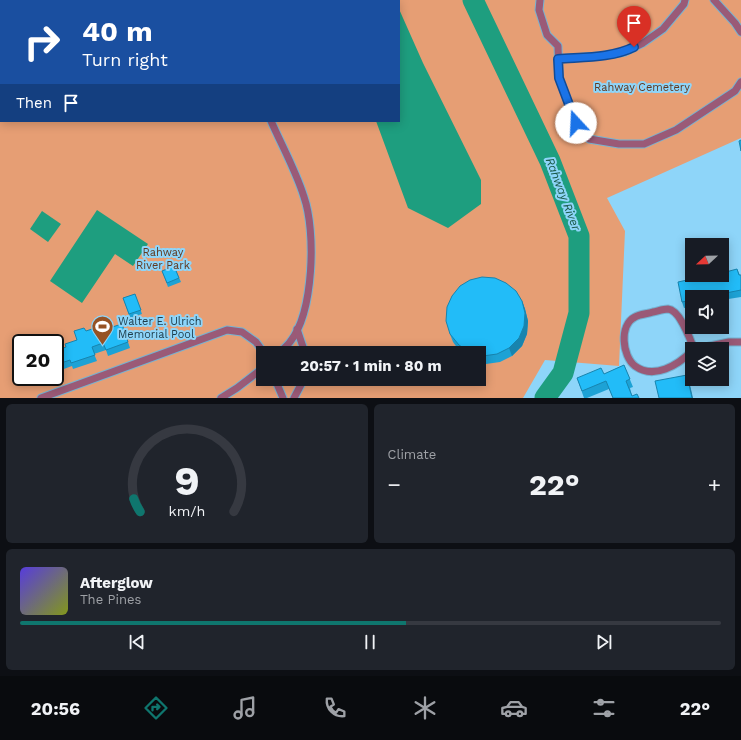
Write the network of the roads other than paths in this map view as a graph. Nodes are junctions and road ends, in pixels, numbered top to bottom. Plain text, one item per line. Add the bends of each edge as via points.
1 (540, 0) edge
2 (685, 0) edge
3 (714, 0) edge
4 (741, 32) edge
5 (558, 59) junction
6 (741, 82) edge
7 (271, 122) edge
8 (297, 329) junction
9 (691, 342) edge
10 (729, 342) edge
11 (741, 342) edge
12 (259, 346) edge
13 (287, 346) edge
14 (303, 346) edge
15 (685, 357) edge
16 (256, 373) edge
17 (278, 386) edge
18 (300, 386) edge
19 (41, 398) edge
20 (221, 398) edge
21 (283, 398) edge
22 (294, 398) edge

1 - 5 street via 539,10 547,35 558,46
2 - 5 street via 663,29 625,52
3 - 4 street
5 - 6 street via 559,78 576,123 589,139 619,144 644,144 676,130 735,91
7 - 8 street via 305,197 310,219 310,274 307,296
8 - 13 street
8 - 14 street
9 - 15 street via 677,314 669,309 634,317 626,327 624,337 629,359 641,369 648,372 670,368
10 - 11 street
12 - 19 street via 242,332 227,330
16 - 20 street
17 - 21 street
18 - 22 street

